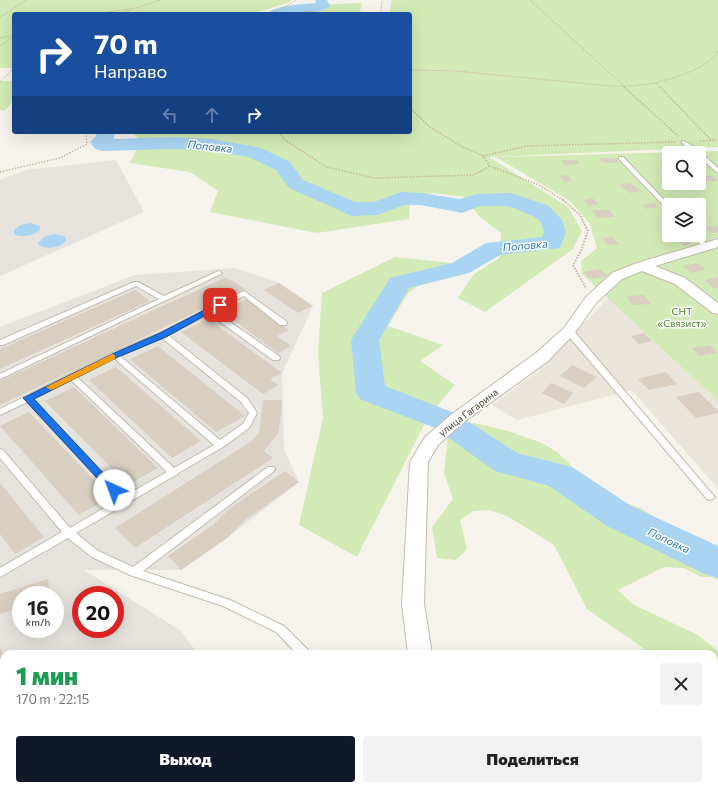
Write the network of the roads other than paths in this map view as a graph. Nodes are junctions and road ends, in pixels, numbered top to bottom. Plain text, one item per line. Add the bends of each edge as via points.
1 (684, 142) road end
2 (689, 146) edge
3 (621, 158) dead end
4 (706, 161) edge
5 (718, 171) edge
6 (662, 201) edge
7 (712, 245) edge
8 (642, 266) junction
9 (219, 273) dead end
10 (164, 300) junction
11 (718, 310) edge
12 (209, 311) junction
13 (283, 324) dead end
14 (569, 331) junction
15 (163, 335) junction
16 (0, 344) edge
17 (115, 355) junction
18 (276, 358) dead end
19 (72, 376) junction
20 (0, 377) edge
21 (28, 398) junction
22 (0, 412) edge
23 (220, 445) junction
24 (0, 452) edge
25 (271, 469) dead end
26 (174, 473) junction
27 (710, 497) dead end
28 (125, 501) junction
29 (69, 533) junction
30 (1, 571) edge
31 (134, 572) junction
32 (300, 650) edge
33 (419, 650) edge

1 - 2 lane
3 - 6 lane
4 - 5 lane
7 - 8 street, улица Гагарина
8 - 11 street via 680,280
8 - 14 street, улица Гагарина via 617,276 591,300
9 - 10 lane
10 - 16 lane via 136,283
10 - 20 lane
12 - 13 lane via 244,293
12 - 15 lane
12 - 18 lane
14 - 27 lane
14 - 33 street, улица Гагарина via 542,357 458,418 431,441 419,462 412,604
15 - 17 lane
15 - 23 lane via 244,400 253,413 246,426
17 - 19 lane
17 - 23 lane
19 - 21 lane
19 - 26 lane
21 - 22 lane
21 - 28 lane
23 - 26 lane
24 - 29 lane
25 - 31 lane
26 - 28 lane
28 - 29 lane
29 - 30 lane
29 - 31 lane via 95,554
31 - 32 lane via 226,603 280,629

